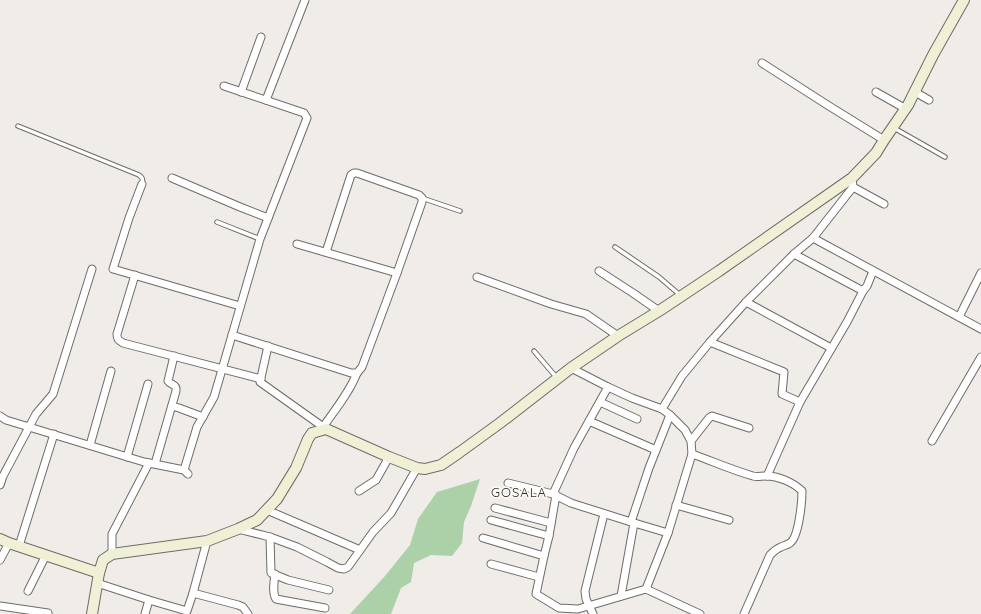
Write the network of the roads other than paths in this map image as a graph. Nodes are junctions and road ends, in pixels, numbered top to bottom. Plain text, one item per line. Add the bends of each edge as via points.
1 (305, 0) edge
2 (964, 0) edge
3 (261, 38) dead end
4 (762, 63) dead end
5 (224, 86) dead end
6 (241, 92) junction
7 (876, 92) dead end
8 (915, 92) junction
9 (266, 100) junction
10 (930, 100) dead end
11 (906, 109) junction
12 (18, 126) dead end
13 (893, 127) junction
14 (884, 140) junction
15 (945, 158) dead end
16 (172, 178) dead end
17 (853, 182) junction
18 (142, 184) joint
19 (422, 198) junction
20 (884, 204) dead end
21 (460, 211) dead end
22 (268, 218) junction
23 (217, 222) dead end
24 (813, 238) junction
25 (260, 239) junction
26 (298, 244) dead end
27 (615, 247) dead end
28 (326, 252) junction
29 (794, 254) junction
30 (92, 269) dead end
31 (599, 271) dead end
32 (873, 271) junction
33 (397, 272) junction
34 (981, 273) edge
35 (135, 275) junction
36 (476, 278) dead end
37 (863, 291) junction
38 (682, 296) junction
39 (746, 302) junction
40 (240, 306) junction
41 (659, 311) junction
42 (959, 317) junction
43 (981, 329) edge
44 (232, 334) junction
45 (618, 336) junction
46 (710, 342) junction
47 (268, 346) junction
48 (831, 348) junction
49 (534, 351) dead end
50 (174, 356) junction
51 (981, 357) edge
52 (572, 368) junction
53 (222, 369) junction
54 (111, 371) dead end
55 (357, 373) junction
56 (558, 378) junction
57 (261, 379) junction
58 (148, 384) dead end
59 (608, 387) junction
60 (600, 402) junction
61 (800, 402) junction
62 (172, 406) junction
63 (662, 409) junction
64 (670, 415) junction
65 (0, 416) edge
66 (203, 417) junction
67 (637, 419) dead end
68 (589, 421) junction
69 (30, 427) junction
70 (324, 428) junction
71 (749, 428) dead end
72 (54, 434) junction
73 (691, 441) junction
74 (932, 441) dead end
75 (90, 445) junction
76 (656, 450) junction
77 (692, 454) junction
78 (128, 457) junction
79 (389, 457) junction
80 (152, 464) junction
81 (417, 468) junction
82 (767, 476) junction
83 (508, 483) dead end
84 (0, 485) edge
85 (359, 492) dead end
86 (555, 495) junction
87 (676, 505) junction
88 (495, 508) dead end
89 (267, 510) junction
90 (604, 514) junction
91 (491, 520) dead end
92 (729, 520) dead end
93 (551, 523) junction
94 (633, 523) junction
95 (238, 529) junction
96 (668, 533) junction
97 (270, 536) junction
98 (549, 536) junction
99 (483, 538) dead end
100 (207, 541) junction
101 (9, 542) edge
102 (360, 550) junction
103 (112, 554) junction
104 (46, 555) junction
105 (544, 556) junction
106 (0, 560) edge
107 (491, 564) dead end
108 (99, 572) junction
109 (275, 574) junction
110 (539, 577) junction
111 (97, 584) junction
112 (646, 589) junction
113 (329, 590) dead end
114 (28, 591) dead end
115 (193, 594) junction
116 (621, 596) junction
117 (149, 600) junction
118 (590, 605) junction
119 (0, 606) edge
120 (325, 608) dead end
121 (558, 611) edge
122 (48, 613) edge
123 (187, 613) edge
124 (92, 614) edge
125 (145, 614) edge
126 (248, 614) edge
127 (593, 614) edge
128 (700, 614) edge
129 (744, 614) edge

1 - 9 street
2 - 8 main road
3 - 6 street
4 - 14 street
5 - 6 street
6 - 9 street
7 - 11 street
8 - 10 street
8 - 11 main road
9 - 22 street via 304,113 307,118
11 - 13 main road
12 - 18 lane via 139,175 143,180
13 - 14 main road
13 - 15 lane
14 - 17 main road
16 - 22 street
17 - 20 street
17 - 24 street
17 - 38 main road
18 - 35 street via 113,270
19 - 21 lane
19 - 28 street via 354,173
19 - 33 street
22 - 25 street
23 - 25 lane
24 - 29 street
24 - 32 street
25 - 40 street
26 - 28 street
27 - 38 lane
28 - 33 street
29 - 37 street
29 - 39 street
30 - 69 street via 53,394 36,414
31 - 41 street
32 - 37 street
32 - 42 street
33 - 55 street via 362,367
34 - 42 street
35 - 40 street
35 - 50 street via 117,334 118,341
36 - 45 street via 586,314
37 - 48 street
38 - 41 main road
39 - 46 street
39 - 48 street
40 - 44 street
41 - 45 main road
42 - 43 street
44 - 47 street
44 - 53 street
45 - 52 main road
46 - 61 street via 784,372 782,394
46 - 63 street via 682,376
47 - 55 street via 350,373
47 - 57 street
48 - 61 street
49 - 56 lane
50 - 53 street
50 - 62 street via 168,378 169,383 176,387
51 - 74 street
52 - 56 main road
52 - 59 street
53 - 57 street
53 - 66 street via 214,397
54 - 75 street
55 - 70 street via 353,384
56 - 81 main road via 441,464 425,469
57 - 70 street via 260,382
58 - 78 street
59 - 60 street
59 - 63 street
60 - 67 street
60 - 68 street
61 - 82 street
62 - 66 street
62 - 80 street
63 - 64 street
64 - 73 street via 685,430
64 - 76 street
65 - 69 street
66 - 80 street via 197,427 186,472
68 - 76 street
68 - 86 street via 574,448
69 - 72 street
69 - 84 street
70 - 79 main road
70 - 89 main road via 312,433 296,468
71 - 73 street via 712,416
72 - 75 street
72 - 101 street
73 - 77 street
75 - 78 street
76 - 94 street
77 - 82 street via 755,476
77 - 87 street
78 - 80 street
79 - 81 main road
79 - 85 street via 376,480
80 - 103 street via 112,534
81 - 102 street via 391,513
82 - 129 street via 796,485 802,491 800,516 794,538 770,555
83 - 86 street
86 - 90 street
86 - 93 street
87 - 92 street
87 - 96 street
88 - 93 street
89 - 95 main road via 257,520
89 - 102 street
90 - 94 street
90 - 118 street via 585,591
91 - 98 street
93 - 98 street
94 - 96 street
94 - 116 street
95 - 97 street
95 - 100 main road
96 - 112 street
97 - 102 street via 341,569 348,567
97 - 109 street via 271,572
98 - 105 street
99 - 105 street
100 - 103 main road
100 - 115 street
101 - 104 main road
101 - 106 street
103 - 108 main road via 103,560
104 - 108 main road
104 - 114 street
105 - 110 street
107 - 110 street
108 - 111 main road
109 - 113 street via 288,580
109 - 120 street via 276,599
110 - 121 street via 536,594
111 - 117 street
111 - 124 main road
112 - 116 street
112 - 128 street
115 - 123 street
115 - 126 street via 238,605
116 - 118 street
117 - 123 street
117 - 125 street
118 - 121 street
118 - 127 street
119 - 122 street

